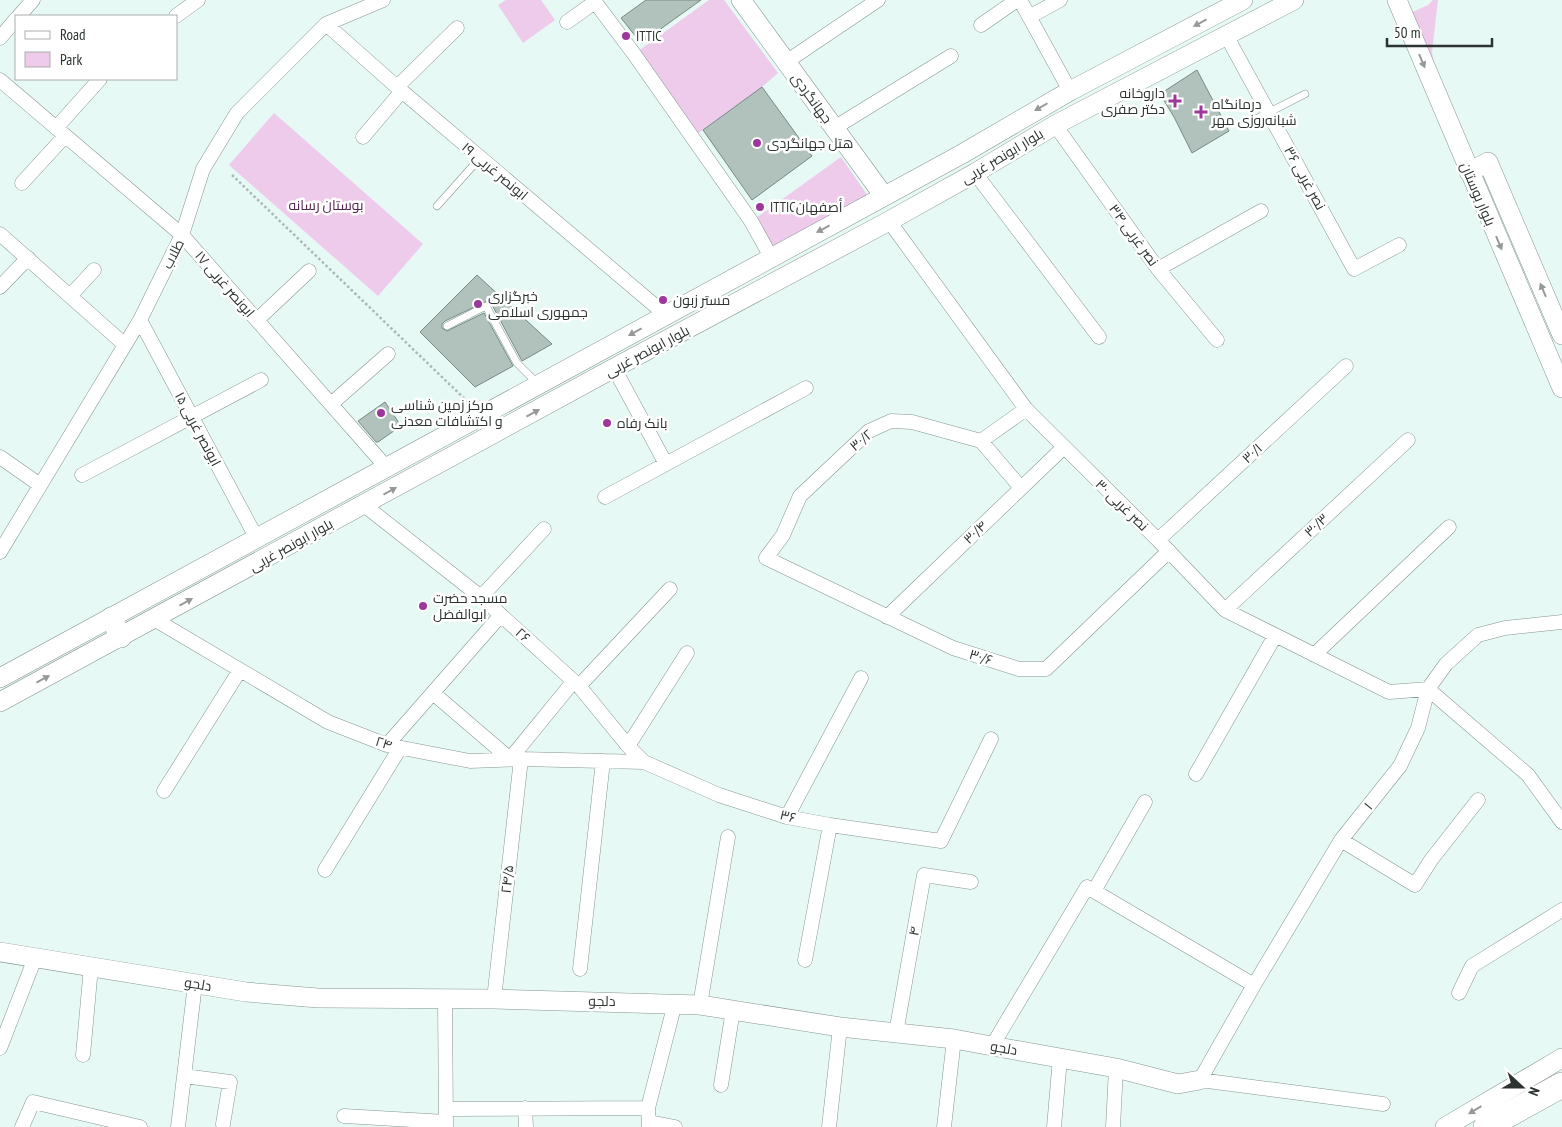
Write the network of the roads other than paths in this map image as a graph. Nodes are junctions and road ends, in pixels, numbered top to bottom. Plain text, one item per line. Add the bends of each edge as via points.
1 (33, 0) edge
2 (198, 0) edge
3 (741, 0) edge
4 (878, 0) edge
5 (1018, 0) edge
6 (1060, 0) edge
7 (1243, 0) edge
8 (1294, 0) edge
9 (1396, 0) edge
10 (379, 1) edge
11 (20, 15) edge
12 (177, 15) edge
13 (1029, 17) junction
14 (15, 20) edge
15 (567, 22) dead end
16 (326, 24) junction
17 (981, 25) dead end
18 (457, 28) dead end
19 (1226, 35) junction
20 (0, 38) edge
21 (951, 56) dead end
22 (786, 62) junction
23 (0, 80) edge
24 (99, 80) edge
25 (399, 89) junction
26 (1070, 91) junction
27 (1306, 94) dead end
28 (1269, 113) junction
29 (1055, 125) junction
30 (1242, 126) dead end
31 (834, 128) junction
32 (60, 132) junction
33 (363, 137) dead end
34 (480, 158) junction
35 (1469, 172) junction
36 (975, 173) junction
37 (22, 183) dead end
38 (884, 196) junction
39 (437, 206) dead end
40 (1261, 211) dead end
41 (889, 221) junction
42 (0, 234) edge
43 (182, 235) junction
44 (1399, 244) dead end
45 (771, 257) junction
46 (28, 258) junction
47 (1158, 268) junction
48 (94, 270) dead end
49 (309, 271) dead end
50 (0, 288) edge
51 (70, 296) junction
52 (666, 315) junction
53 (140, 320) junction
54 (257, 320) junction
55 (447, 326) dead end
56 (1562, 335) edge
57 (1099, 337) dead end
58 (1217, 340) dead end
59 (125, 344) junction
60 (388, 354) dead end
61 (1346, 366) dead end
62 (614, 368) junction
63 (261, 380) dead end
64 (539, 384) junction
65 (806, 388) dead end
66 (1562, 388) edge
67 (331, 404) junction
68 (1026, 409) junction
69 (192, 417) junction
70 (1408, 440) dead end
71 (981, 441) junction
72 (1064, 448) junction
73 (0, 457) edge
74 (666, 464) junction
75 (387, 468) junction
76 (82, 475) dead end
77 (40, 485) junction
78 (1021, 488) junction
79 (605, 497) dead end
80 (364, 505) junction
81 (1449, 527) dead end
82 (544, 529) dead end
83 (257, 539) junction
84 (1158, 540) junction
85 (1169, 551) junction
86 (0, 552) edge
87 (766, 558) joint
88 (670, 589) dead end
89 (481, 597) junction
90 (1225, 610) junction
91 (501, 615) junction
92 (888, 617) junction
93 (154, 619) junction
94 (1562, 622) edge
95 (116, 628) junction
96 (1275, 636) junction
97 (687, 653) dead end
98 (1314, 655) junction
99 (240, 670) junction
100 (0, 678) edge
101 (860, 678) dead end
102 (576, 684) junction
103 (1428, 689) junction
104 (433, 692) junction
105 (0, 702) edge
106 (991, 739) dead end
107 (393, 746) junction
108 (628, 746) junction
109 (516, 759) junction
110 (603, 761) junction
111 (644, 762) junction
112 (1196, 774) dead end
113 (164, 790) dead end
114 (1478, 800) dead end
115 (1144, 802) dead end
116 (787, 816) junction
117 (1562, 822) edge
118 (830, 825) junction
119 (728, 838) dead end
120 (1340, 840) junction
121 (325, 870) dead end
122 (971, 882) dead end
123 (1090, 889) junction
124 (1562, 910) edge
125 (0, 952) edge
126 (35, 958) junction
127 (805, 960) dead end
128 (92, 967) junction
129 (580, 970) dead end
130 (195, 984) junction
131 (1254, 985) junction
132 (1459, 993) dead end
133 (446, 999) junction
134 (494, 999) junction
135 (675, 1003) junction
136 (700, 1005) junction
137 (733, 1010) junction
138 (840, 1027) junction
139 (896, 1033) junction
140 (954, 1039) junction
141 (992, 1046) junction
142 (0, 1048) edge
143 (83, 1055) dead end
144 (1060, 1058) junction
145 (1562, 1058) edge
146 (1116, 1068) junction
147 (184, 1076) junction
148 (1200, 1080) junction
149 (721, 1085) dead end
150 (1562, 1085) edge
151 (1383, 1104) dead end
152 (525, 1108) junction
153 (648, 1108) junction
154 (344, 1116) dead end
155 (446, 1119) edge
156 (223, 1124) dead end
157 (649, 1125) edge
158 (22, 1127) edge
159 (140, 1127) edge
160 (178, 1127) edge
161 (526, 1127) edge
162 (675, 1127) edge
163 (829, 1127) edge
164 (944, 1127) edge
165 (1054, 1127) edge
166 (1113, 1127) edge
167 (1445, 1127) edge
168 (1486, 1127) edge

1 - 11 street
2 - 12 street
3 - 22 main road, جهانگردی
4 - 22 street
5 - 13 street
5 - 17 street
6 - 13 street
7 -> 26 main road, بلوار ابونصر غربی
8 - 19 main road, بلوار ابونصر غربی
9 -> 35 main road, بلوار بوستان
10 - 16 street, طلاب
13 - 26 street
14 - 20 street
15 - 45 street via 595,2 752,221
16 - 25 street, ابونصر غربی ۱۹
16 - 43 street, طلاب via 237,113 203,169
18 - 25 street
19 - 28 street, نصر غربی ۳۶
19 - 29 main road, بلوار ابونصر غربی
21 - 31 street
22 - 31 main road, جهانگردی
23 - 32 street, ابونصر غربی ۱۷
24 - 32 street
25 - 33 street
25 - 34 street, ابونصر غربی ۱۹
26 -> 38 main road, بلوار ابونصر غربی
27 - 28 lane
28 - 30 lane
28 - 44 street, نصر غربی ۳۶ via 1354,269
29 - 36 main road, بلوار ابونصر غربی
29 - 47 street, نصر غربی ۳۴
31 - 38 main road, جهانگردی
32 - 37 street
32 - 43 street, ابونصر غربی ۱۷
34 - 39 lane
34 - 52 street, ابونصر غربی ۱۹
56 -> 35 main road, بلوار بوستان via 1488,162
35 -> 66 main road, بلوار بوستان
36 - 41 main road, بلوار ابونصر غربی
36 - 57 street
38 -> 45 main road, بلوار ابونصر غربی
40 - 47 street
41 - 62 main road, بلوار ابونصر غربی
41 - 68 street, نصر غربی ۳۰
42 - 46 street
43 - 53 street, طلاب
43 - 54 street, ابونصر غربی ۱۷
45 - 52 main road, بلوار ابونصر غربی
46 - 50 street
46 - 51 street
47 - 58 street, نصر غربی ۳۴
48 - 51 street
49 - 54 street
51 - 59 street
52 -> 64 main road, بلوار ابونصر غربی
53 - 59 street, طلاب
53 - 69 street, ابونصر غربی ۱۵
54 - 67 street, ابونصر غربی ۱۷
55 - 64 lane via 486,306 518,363
59 - 77 street, طلاب
60 - 67 street
61 - 84 street, ۳۰/۱
62 - 74 street
80 -> 62 main road, بلوار ابونصر غربی
63 - 69 street
64 - 75 main road, بلوار ابونصر غربی
65 - 74 street
67 - 75 street, ابونصر غربی ۱۷
68 - 71 street
68 - 72 street, نصر غربی ۳۰
69 - 76 street
69 - 83 street, ابونصر غربی ۱۵
70 - 90 street, ۳۰/۳
71 - 78 street
71 - 87 street, ۳۰/۲ via 912,422 891,421 869,431 800,496 783,535
72 - 78 street, ۳۰/۴
72 - 84 street, نصر غربی ۳۰
73 - 77 street
74 - 79 street
75 - 83 main road, بلوار ابونصر غربی
77 - 86 street, طلاب
78 - 92 street, ۳۰/۴
80 - 89 street, ۲۶
93 -> 80 main road, بلوار ابونصر غربی
81 - 98 street
82 - 89 street
83 - 95 main road, بلوار ابونصر غربی
84 - 85 street, نصر غربی ۳۰
85 - 90 street, نصر غربی ۳۰
85 - 92 street, ۳۰/۶ via 1046,669 1019,669 953,648
87 - 92 street, ۳۰/۶
88 - 102 street
89 - 91 street, ۲۶
90 - 96 street, نصر غربی ۳۰
91 - 102 street, ۲۶
91 - 104 street
93 - 95 main road, بلوار ابونصر غربی
93 - 99 street, ۲۴
94 - 103 street via 1505,628 1478,635 1446,664
95 - 100 main road, بلوار ابونصر غربی
105 -> 95 main road, بلوار ابونصر غربی
96 - 98 street, نصر غربی ۳۰
96 - 112 street
97 - 108 street
98 - 103 street, نصر غربی ۳۰ via 1388,692
99 - 107 street, ۲۴ via 328,722
99 - 113 street
101 - 116 street
102 - 108 street, ۲۶
102 - 109 street
103 - 117 street via 1528,775
103 - 120 street, ۱ via 1418,728 1400,766
104 - 107 street
104 - 109 street
106 - 118 street, ۳۶ via 941,841
107 - 109 street, ۲۴ via 470,761
107 - 121 street
108 - 111 street, ۲۶
109 - 110 street, ۲۴
109 - 134 street, ۲۴/۵
110 - 111 street, ۲۴
110 - 129 street
111 - 116 street, ۳۶ via 719,795
114 - 120 street via 1415,885
115 - 123 street
116 - 118 street, ۳۶
118 - 127 street
119 - 136 street
120 - 131 street, ۱
122 - 139 street, ۴ via 924,875
123 - 131 street
123 - 141 street
124 - 132 street via 1472,966
125 - 126 main road, دلجو
126 - 128 main road, دلجو
126 - 142 street
128 - 130 main road, دلجو
128 - 143 street
130 - 133 main road, دلجو via 318,998
130 - 147 street
131 - 148 street, ۱
133 - 134 main road, دلجو
133 - 155 street
134 - 135 main road, دلجو
135 - 136 main road, دلجو
135 - 153 street
136 - 137 main road, دلجو
137 - 138 main road, دلجو
137 - 149 street
138 - 139 main road, دلجو
138 - 163 street
139 - 140 main road, دلجو
140 - 141 main road, دلجو
140 - 164 street
141 - 144 main road, دلجو
144 - 146 main road, دلجو
144 - 165 street
145 -> 167 main road
146 - 148 main road, دلجو via 1178,1084
146 - 166 street
147 - 156 street via 230,1082
147 - 160 street
148 - 151 street
150 - 168 highway
152 - 153 street
152 - 155 street
152 - 161 street
153 - 157 street
154 - 155 street
157 - 162 street
158 - 159 street via 34,1102

